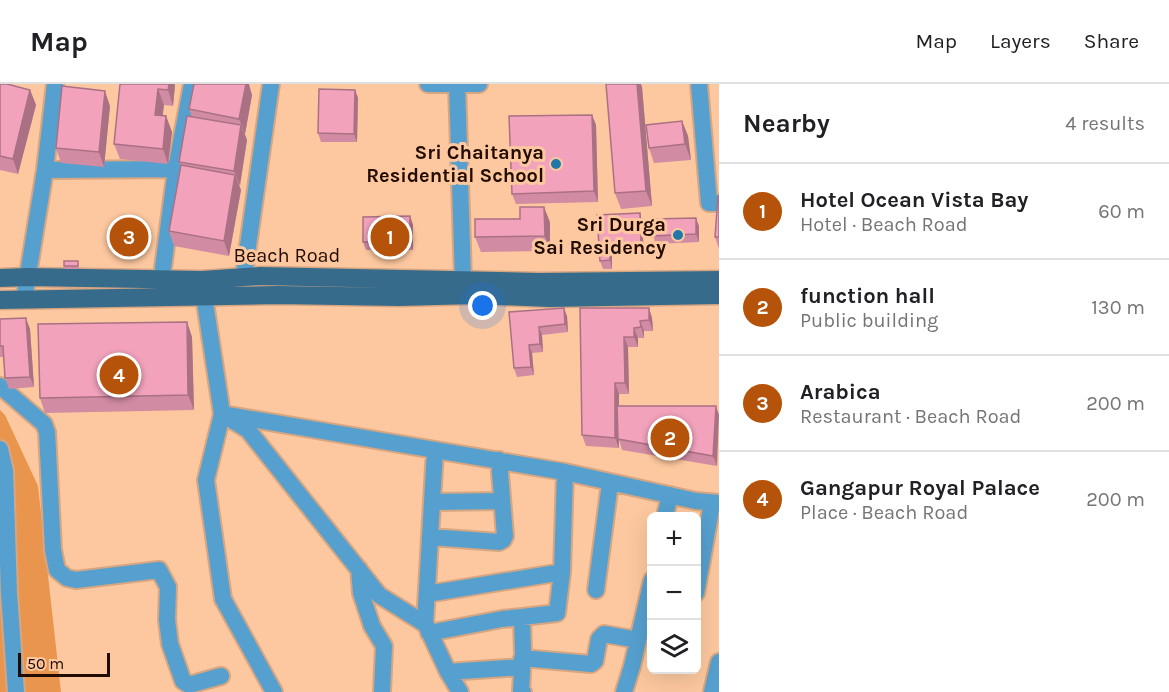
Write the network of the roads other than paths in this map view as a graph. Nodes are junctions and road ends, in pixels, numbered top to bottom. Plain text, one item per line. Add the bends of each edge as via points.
1 (55, 84) edge
2 (192, 84) edge
3 (271, 84) edge
4 (428, 84) edge
5 (478, 84) edge
6 (699, 84) edge
7 (458, 85) edge
8 (176, 169) junction
9 (45, 170) junction
10 (719, 203) edge
11 (245, 267) dead end
12 (163, 268) dead end
13 (28, 277) junction
14 (0, 278) edge
15 (463, 280) junction
16 (719, 280) edge
17 (202, 288) junction
18 (719, 295) edge
19 (24, 299) junction
20 (0, 300) edge
21 (0, 386) edge
22 (222, 414) junction
23 (0, 449) edge
24 (435, 450) junction
25 (499, 460) junction
26 (565, 472) junction
27 (610, 483) junction
28 (670, 495) junction
29 (502, 501) junction
30 (432, 502) junction
31 (716, 508) edge
32 (666, 512) edge
33 (430, 537) junction
34 (359, 569) junction
35 (562, 572) junction
36 (701, 572) edge
37 (596, 590) dead end
38 (427, 594) junction
39 (647, 598) edge
40 (522, 617) junction
41 (427, 628) junction
42 (638, 640) junction
43 (719, 662) edge
44 (522, 663) junction
45 (448, 672) junction
46 (221, 676) dead end
47 (16, 692) edge
48 (274, 692) edge
49 (382, 692) edge
50 (460, 692) edge
51 (523, 692) edge
52 (624, 692) edge
53 (712, 692) edge

1 - 9 street
2 - 8 street
3 - 11 street
4 - 7 street
5 - 7 street
6 - 10 street via 710,203
7 - 15 street
8 - 9 street
8 - 12 street
9 - 13 street
13 - 14 main road, Beach Road
13 - 17 main road, Beach Road
13 - 19 street
15 - 16 main road, Beach Road
15 - 17 main road, Beach Road via 260,276
17 - 18 main road, Beach Road via 399,297
17 - 19 main road, Beach Road
17 - 22 street
19 - 20 main road, Beach Road
21 - 46 street via 44,424 48,432 52,550 57,570 76,580 159,570 168,587 170,644 183,681 189,686
22 - 24 street
22 - 34 street via 248,430
22 - 48 street via 206,480 223,599
23 - 47 street via 5,471
24 - 25 street
24 - 30 street
25 - 26 street
25 - 29 street
26 - 27 street
26 - 35 street
27 - 28 street
27 - 37 street
28 - 31 street
28 - 32 street
29 - 30 street
29 - 33 street via 503,540
30 - 33 street
31 - 36 street
33 - 38 street
34 - 41 street via 379,595
34 - 49 street via 361,593 372,626 384,646
35 - 38 street
35 - 40 street via 557,614
38 - 41 street
39 - 42 street
40 - 41 street
40 - 44 street
41 - 45 street
42 - 44 street via 604,634 591,664
42 - 52 street
43 - 53 street
44 - 45 street
44 - 51 street
45 - 50 street

